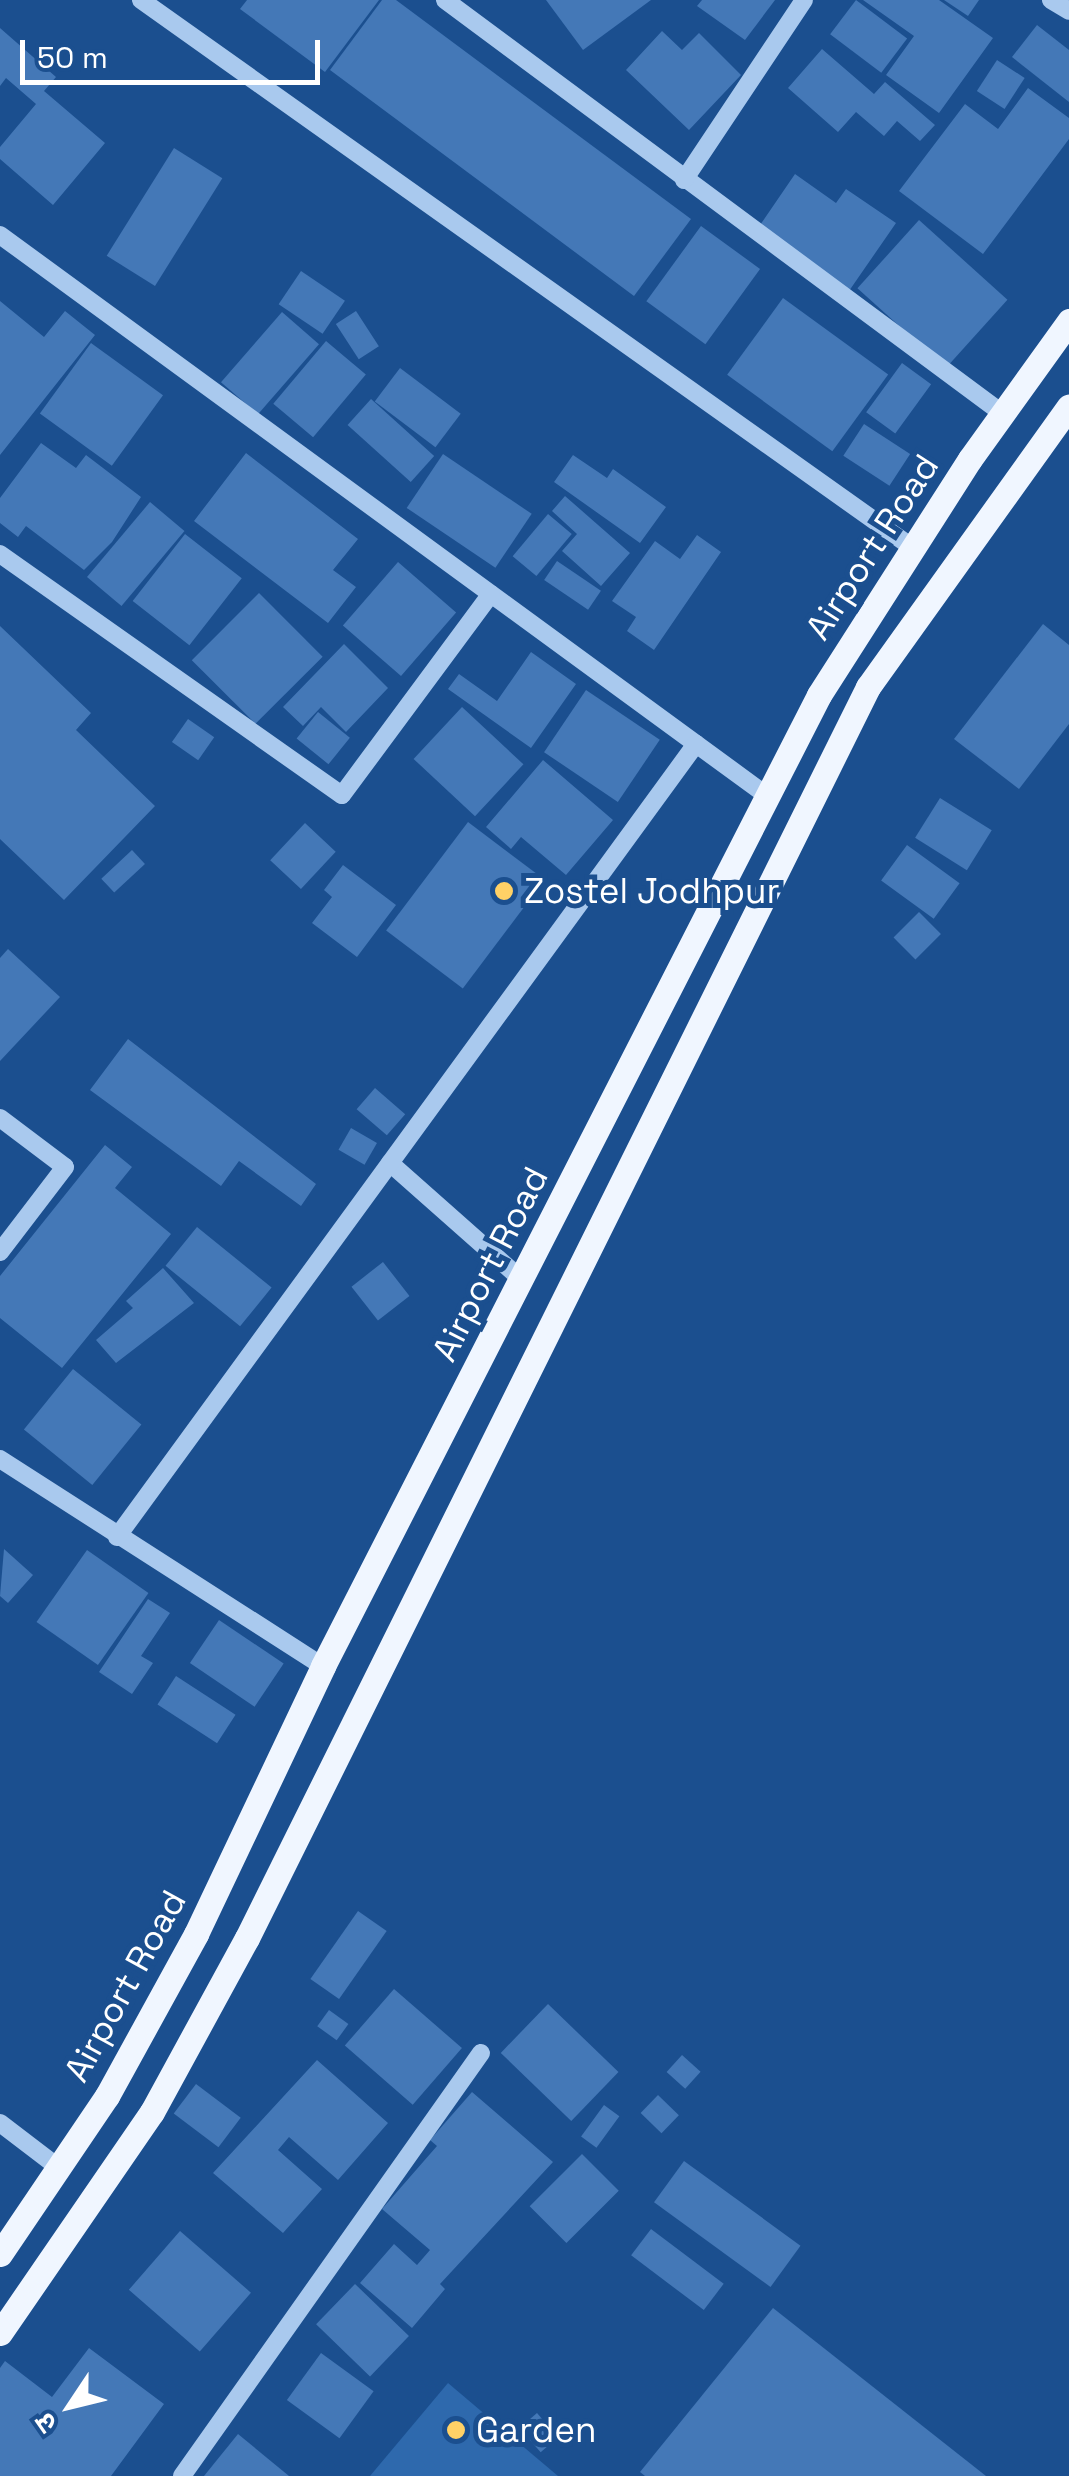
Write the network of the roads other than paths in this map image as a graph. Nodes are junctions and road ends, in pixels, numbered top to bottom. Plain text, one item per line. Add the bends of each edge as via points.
1 (141, 0) edge
2 (445, 0) edge
3 (804, 0) edge
4 (1051, 0) edge
5 (1069, 10) edge
6 (684, 180) junction
7 (0, 235) edge
8 (1069, 322) edge
9 (1069, 406) edge
10 (1002, 414) junction
11 (913, 548) junction
12 (0, 554) edge
13 (491, 594) junction
14 (696, 744) junction
15 (766, 795) junction
16 (0, 1118) edge
17 (390, 1163) junction
18 (0, 1252) edge
19 (521, 1280) junction
20 (0, 1458) edge
21 (117, 1538) junction
22 (323, 1666) junction
23 (481, 2052) dead end
24 (0, 2123) edge
25 (59, 2168) junction
26 (0, 2254) edge
27 (0, 2333) edge
28 (182, 2476) edge

1 - 11 street
2 - 6 street
3 - 6 street
4 - 5 street
6 - 10 street
7 - 13 street
8 - 10 main road, Airport Road
9 - 27 main road, Airport Road via 868,687 247,1938 152,2112
10 - 11 main road, Airport Road
11 - 15 main road, Airport Road via 819,695
12 - 13 street via 342,795
13 - 14 street
14 - 15 street
14 - 17 street
15 - 19 main road, Airport Road
16 - 18 street via 65,1167
17 - 19 street
17 - 21 street
19 - 22 main road, Airport Road
20 - 21 street
21 - 22 street
22 - 25 main road, Airport Road via 196,1934
23 - 28 street
24 - 25 street
25 - 26 main road, Airport Road

